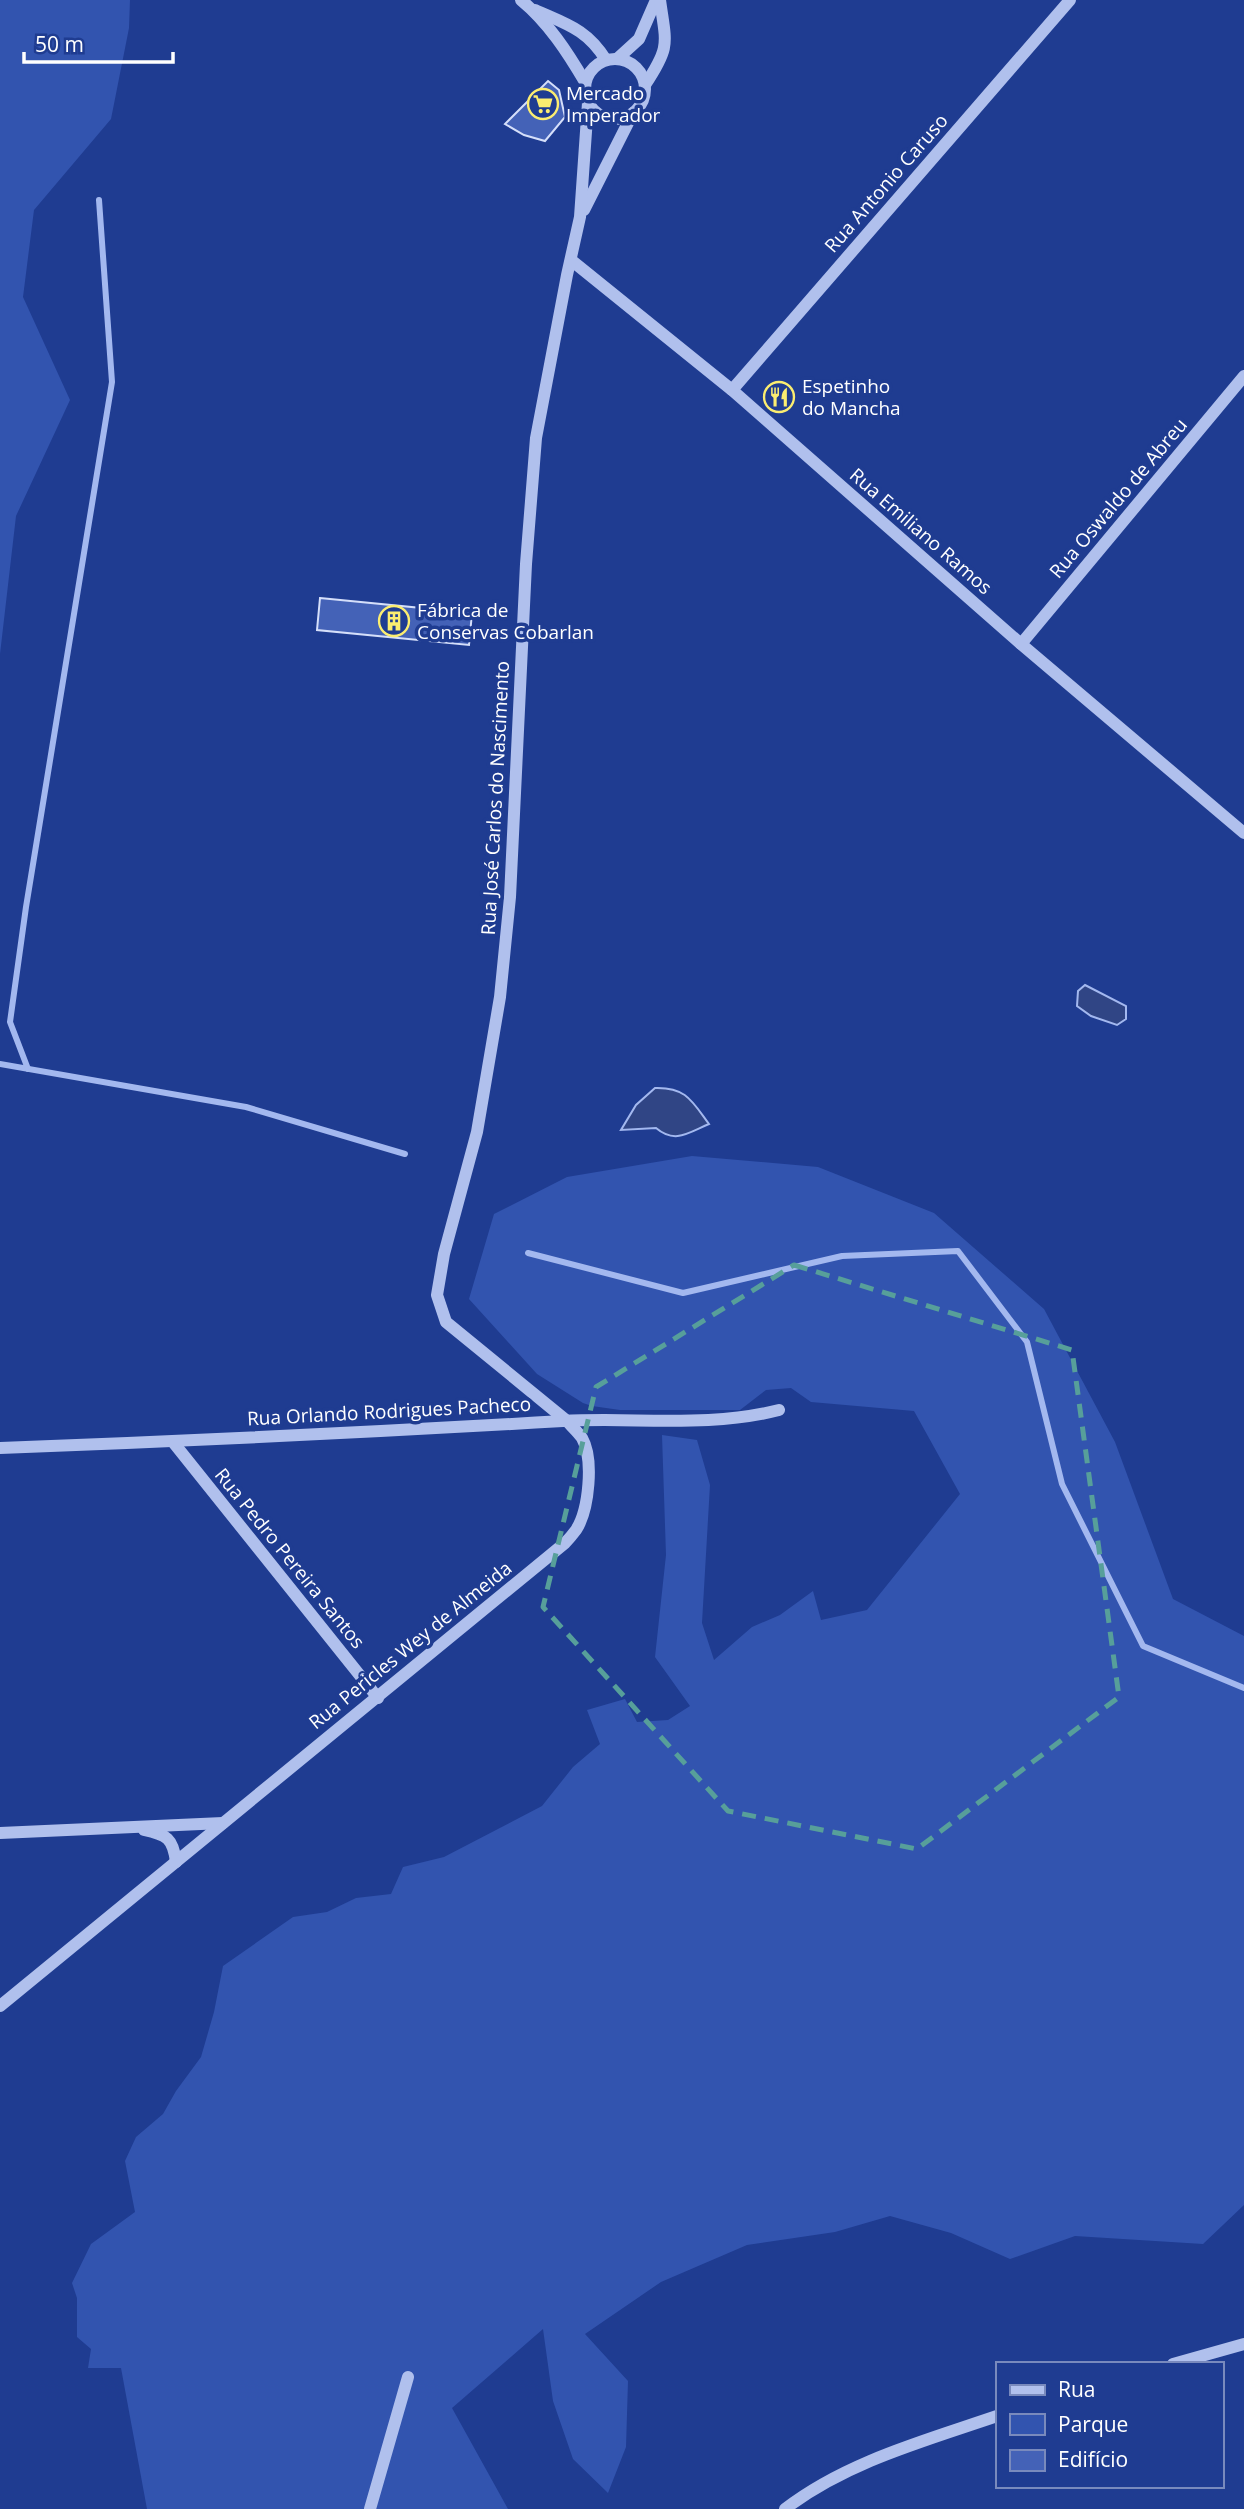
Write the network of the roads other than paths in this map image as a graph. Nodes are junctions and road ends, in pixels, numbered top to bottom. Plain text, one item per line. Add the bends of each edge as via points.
1 (658, 0) edge
2 (1070, 0) edge
3 (526, 4) edge
4 (611, 59) junction
5 (585, 82) junction
6 (645, 85) junction
7 (588, 103) junction
8 (633, 113) junction
9 (580, 216) junction
10 (571, 260) junction
11 (1244, 376) edge
12 (732, 390) junction
13 (1021, 644) junction
14 (1244, 833) edge
15 (444, 1254) joint
16 (779, 1410) dead end
17 (567, 1421) junction
18 (173, 1442) junction
19 (0, 1448) edge
20 (378, 1698) junction
21 (223, 1823) junction
22 (127, 1827) junction
23 (0, 1833) edge
24 (176, 1862) junction
25 (0, 2006) edge
26 (1244, 2344) edge
27 (1180, 2362) edge
28 (408, 2378) dead end
29 (996, 2417) edge
30 (370, 2509) edge
31 (785, 2509) edge

1 - 4 street via 639,39
1 - 6 street via 665,48
2 - 12 street, Rua Antonio Caruso
3 - 4 street via 587,35
3 - 5 street via 570,56
4 - 5 street via 589,73
4 - 6 street via 636,67
5 - 7 street
6 - 8 street via 645,96
7 - 8 street via 603,117 624,118
7 - 9 street, Rua José Carlos do Nascimento
8 - 9 street, Rua José Carlos do Nascimento
9 - 10 street, Rua José Carlos do Nascimento
10 - 12 street, Rua Emiliano Ramos
10 - 15 street, Rua José Carlos do Nascimento via 536,438 510,897 500,997 477,1132
11 - 13 street, Rua Oswaldo de Abreu
12 - 13 street, Rua Emiliano Ramos
13 - 14 street, Rua Emiliano Ramos
15 - 17 street, Rua Pericles Wey de Almeida via 437,1295 446,1322
16 - 17 street, Rua Orlando Rodrigues Pacheco via 746,1419
17 - 18 street, Rua Orlando Rodrigues Pacheco
17 - 20 street, Rua Pericles Wey de Almeida via 583,1439 588,1459 588,1488 576,1530
18 - 19 street, Rua Orlando Rodrigues Pacheco
18 - 20 street, Rua Pedro Pereira Santos
20 - 21 street, Rua Pericles Wey de Almeida
21 - 22 street
21 - 24 street, Rua Pericles Wey de Almeida
22 - 23 street
22 - 24 street via 164,1836 174,1845
24 - 25 street, Rua Pericles Wey de Almeida
26 - 27 street
28 - 30 street
29 - 31 street via 872,2460 811,2489

